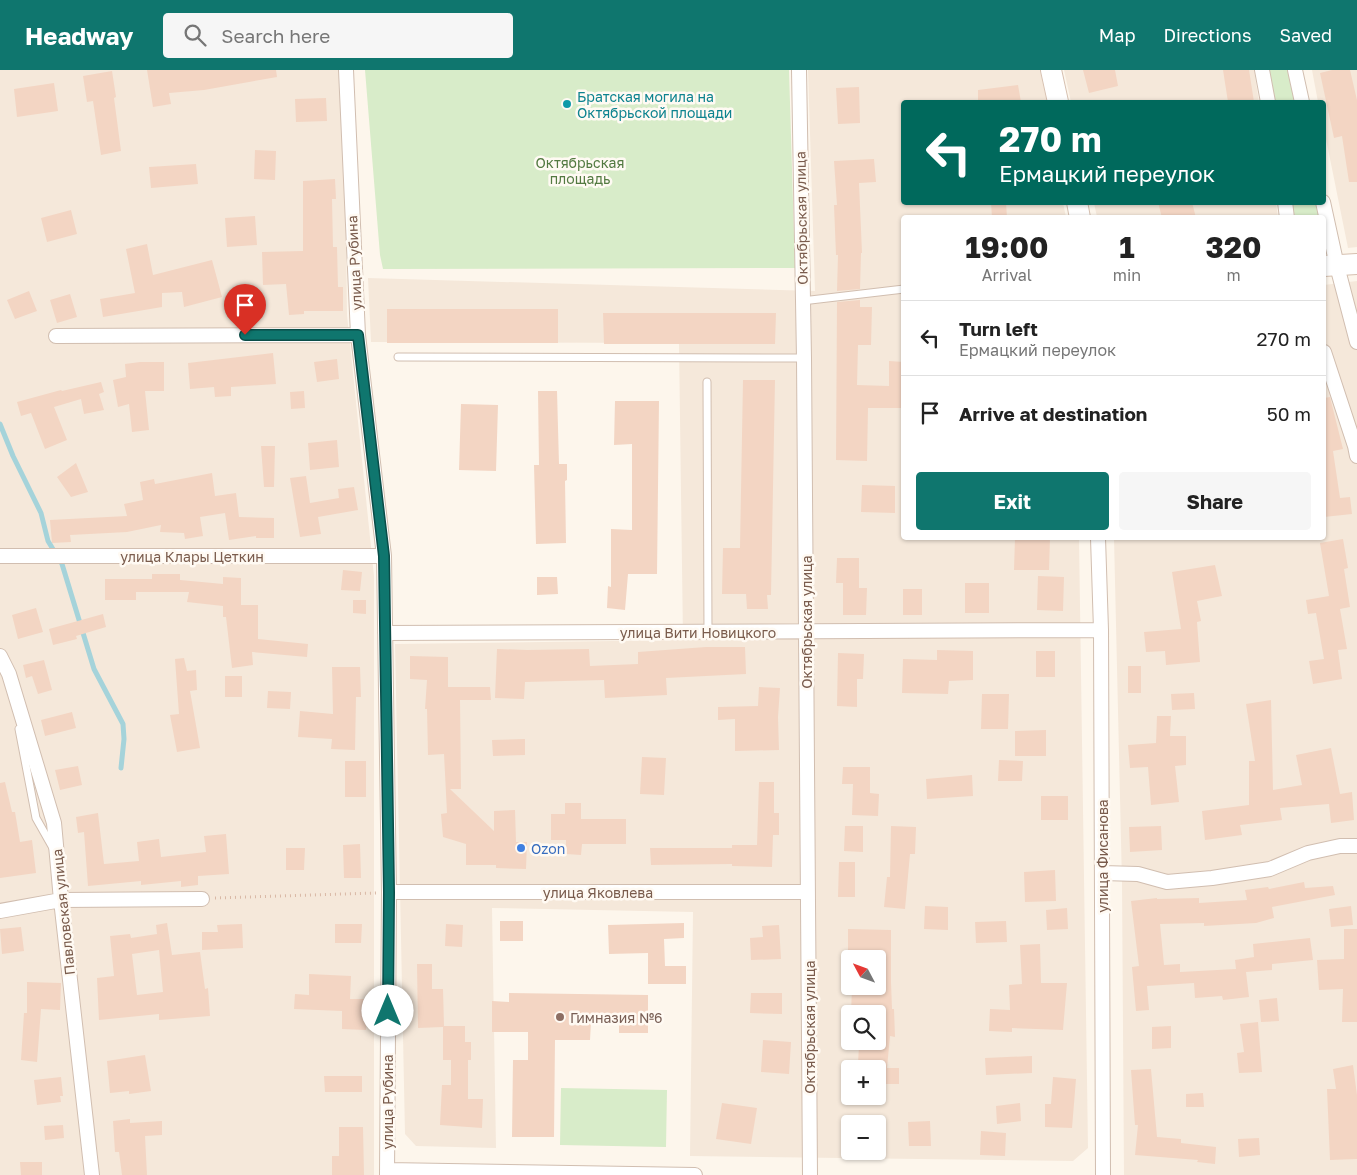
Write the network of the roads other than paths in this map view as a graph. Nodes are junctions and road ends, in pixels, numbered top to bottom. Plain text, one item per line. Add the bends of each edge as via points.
1 (346, 70) edge
2 (799, 70) edge
3 (1051, 70) edge
4 (1262, 70) edge
5 (1295, 70) edge
6 (1058, 100) edge
7 (1268, 100) edge
8 (1302, 100) edge
9 (1326, 229) edge
10 (1357, 264) edge
11 (1330, 266) edge
12 (901, 289) edge
13 (802, 301) junction
14 (358, 335) junction
15 (56, 336) dead end
16 (1357, 342) edge
17 (398, 357) dead end
18 (804, 358) junction
19 (1326, 358) edge
20 (708, 382) dead end
21 (1357, 456) edge
22 (1098, 540) edge
23 (0, 556) edge
24 (384, 556) junction
25 (1101, 630) junction
26 (806, 631) junction
27 (708, 632) junction
28 (385, 633) junction
29 (0, 656) edge
30 (1357, 846) edge
31 (1102, 873) junction
32 (389, 892) junction
33 (808, 892) junction
34 (202, 898) road end
35 (61, 900) junction
36 (0, 911) edge
37 (387, 1173) edge
38 (92, 1175) edge
39 (695, 1175) edge
40 (810, 1175) edge
41 (1103, 1175) edge

1 - 14 street, улица Рубина
2 - 13 street, Октябрьская улица
3 - 6 street
4 - 7 street
5 - 8 street
9 - 11 street
10 - 11 street
11 - 16 street
12 - 13 lane
13 - 18 street, Октябрьская улица
14 - 15 street
14 - 24 street, улица Рубина
17 - 18 lane
18 - 26 street, Октябрьская улица
19 - 21 street
20 - 27 lane
22 - 25 street, улица Фисанова
23 - 24 street, улица Клары Цеткин
24 - 28 street, улица Рубина
25 - 26 street, улица Вити Новицкого
25 - 31 street, улица Фисанова
26 - 27 street, улица Вити Новицкого
26 - 33 street, Октябрьская улица
27 - 28 street, улица Вити Новицкого
28 - 32 street, улица Рубина
29 - 35 street, Павловская улица via 9,674 54,823
30 - 31 street via 1308,853 1270,869 1212,878 1167,882 1138,874
31 - 41 street, улица Фисанова
32 - 33 street, улица Яковлева
32 - 37 street, улица Рубина
33 - 40 street, Октябрьская улица
34 - 35 street
35 - 36 street
35 - 38 street, Павловская улица
37 - 39 street

